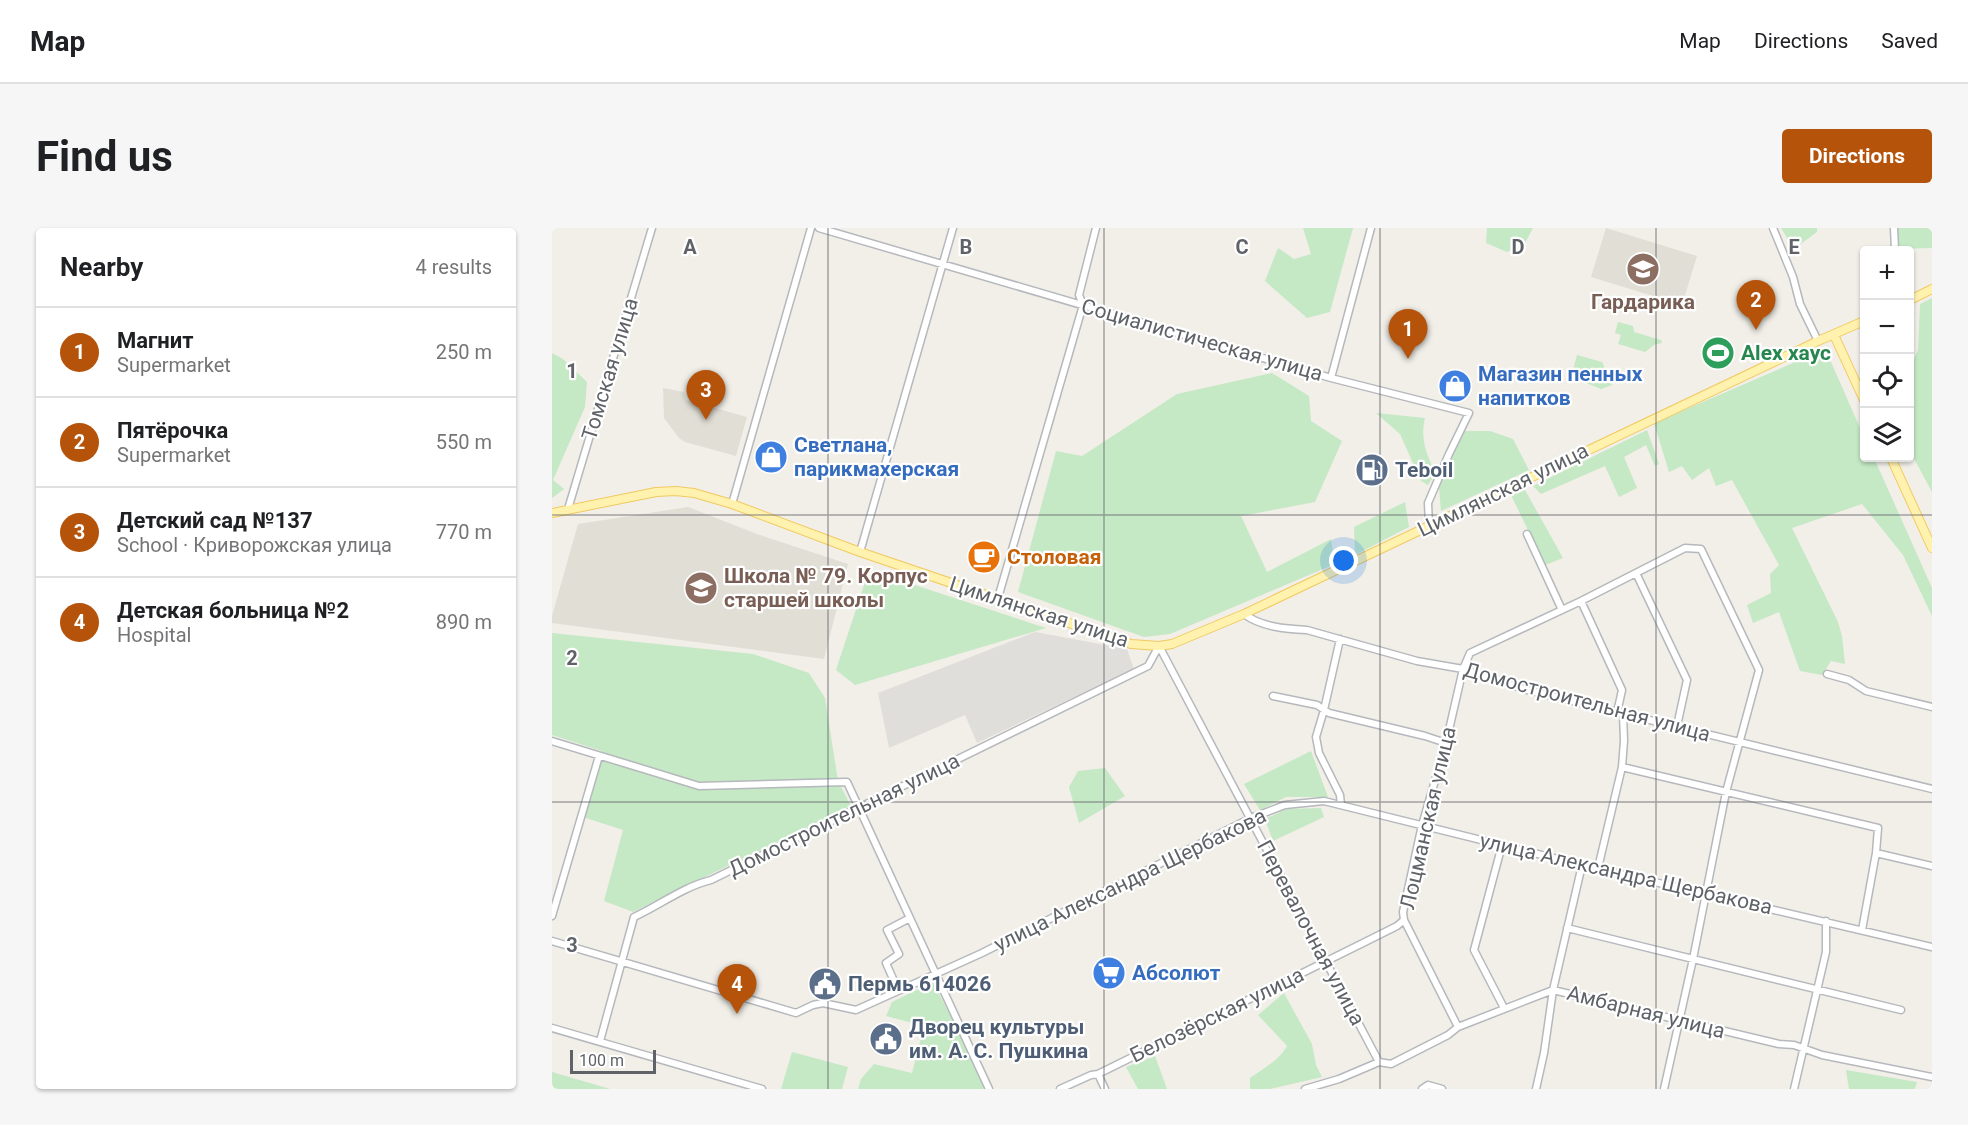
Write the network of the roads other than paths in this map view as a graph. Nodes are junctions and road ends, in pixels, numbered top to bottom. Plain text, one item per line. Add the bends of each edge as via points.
1 (652, 228) edge
2 (811, 228) edge
3 (819, 228) edge
4 (952, 228) edge
5 (1096, 228) edge
6 (1371, 228) edge
7 (1773, 228) edge
8 (1894, 228) edge
9 (1895, 246) edge
10 (943, 264) junction
11 (1932, 289) edge
12 (1914, 298) edge
13 (1083, 305) junction
14 (1860, 323) edge
15 (1833, 335) junction
16 (1818, 341) junction
17 (1331, 378) junction
18 (1860, 392) edge
19 (1893, 462) edge
20 (732, 504) junction
21 (568, 509) junction
22 (552, 513) edge
23 (1429, 526) junction
24 (1527, 534) dead end
25 (1932, 548) edge
26 (860, 552) junction
27 (1636, 573) junction
28 (998, 598) junction
29 (1581, 601) junction
30 (1562, 610) junction
31 (1244, 614) junction
32 (1340, 639) junction
33 (1159, 646) junction
34 (1463, 669) junction
35 (1827, 674) dead end
36 (1273, 696) dead end
37 (1932, 707) edge
38 (1324, 710) junction
39 (1620, 713) junction
40 (1677, 726) junction
41 (552, 741) edge
42 (1740, 742) junction
43 (1446, 743) junction
44 (599, 756) junction
45 (1622, 767) junction
46 (1932, 789) edge
47 (1726, 792) junction
48 (1341, 805) junction
49 (859, 809) junction
50 (1251, 818) junction
51 (1422, 825) junction
52 (1502, 845) junction
53 (1876, 854) junction
54 (1582, 865) junction
55 (1932, 866) edge
56 (1598, 868) junction
57 (1707, 894) junction
58 (552, 916) edge
59 (910, 918) junction
60 (1404, 920) junction
61 (1827, 921) junction
62 (1567, 928) junction
63 (1862, 930) junction
64 (552, 941) edge
65 (1932, 946) edge
66 (1693, 959) junction
67 (1326, 961) junction
68 (621, 962) junction
69 (936, 973) junction
70 (1818, 989) junction
71 (898, 990) junction
72 (1553, 990) junction
73 (1504, 1008) junction
74 (1901, 1010) dead end
75 (1680, 1021) junction
76 (1458, 1027) junction
77 (552, 1028) edge
78 (600, 1041) junction
79 (1804, 1047) junction
80 (1379, 1062) junction
81 (1098, 1074) junction
82 (1932, 1077) edge
83 (762, 1089) edge
84 (989, 1089) edge
85 (1060, 1089) edge
86 (1105, 1089) edge
87 (1305, 1089) edge
88 (1422, 1089) edge
89 (1442, 1089) edge
90 (1536, 1089) edge
91 (1664, 1089) edge
92 (1794, 1089) edge

1 - 21 street, Томская улица
2 - 20 street
3 - 10 street, Социалистическая улица
4 - 10 street
5 - 13 street via 1079,295
6 - 17 street
7 - 16 street via 1800,304
8 - 9 street
10 - 13 street, Социалистическая улица
10 - 26 street
11 - 12 main road
13 - 17 street, Социалистическая улица
13 - 28 street
14 - 15 main road, Цимлянская улица
15 - 16 main road, Цимлянская улица
15 - 18 main road
16 - 23 main road, Цимлянская улица
17 - 23 street, Социалистическая улица via 1469,413 1428,503
19 - 25 main road
20 - 21 main road, Цимлянская улица via 672,491
20 - 26 main road, Цимлянская улица
21 - 22 main road, Цимлянская улица
23 - 31 main road, Цимлянская улица
24 - 30 street
26 - 28 main road, Цимлянская улица
27 - 29 street
27 - 40 street via 1688,680
27 - 42 street via 1685,548 1701,549 1759,670
28 - 33 main road, Цимлянская улица via 1131,644
29 - 30 street
29 - 39 street via 1623,690
30 - 34 street via 1470,653
31 - 32 street, Домостроительная улица via 1253,620
31 - 33 main road, Цимлянская улица
32 - 34 street, Домостроительная улица via 1417,662
32 - 38 street
33 - 49 street, Домостроительная улица via 1148,666
33 - 50 street, Перевалочная улица
34 - 39 street, Домостроительная улица
34 - 43 street, Лоцманская улица
35 - 37 street via 1849,680 1866,691
36 - 38 street
38 - 43 street
38 - 48 street via 1316,737
39 - 40 street, Домостроительная улица
39 - 45 street
40 - 42 street, Домостроительная улица
41 - 44 street
42 - 46 street, Домостроительная улица
42 - 47 street
43 - 51 street, Лоцманская улица
44 - 49 street via 699,786 847,782
44 - 58 street
45 - 47 street
45 - 56 street
47 - 53 street via 1878,828
47 - 57 street
48 - 50 street, улица Александра Щербакова via 1324,801 1285,805
48 - 51 street, улица Александра Щербакова
49 - 59 street
49 - 68 street, Домостроительная улица via 634,917
50 - 67 street, Перевалочная улица
50 - 69 street, улица Александра Щербакова
51 - 52 street, улица Александра Щербакова
51 - 60 street, Лоцманская улица
52 - 54 street, улица Александра Щербакова
52 - 73 street via 1474,950
53 - 55 street
53 - 63 street
54 - 56 street, улица Александра Щербакова
54 - 62 street
56 - 57 street, улица Александра Щербакова
57 - 61 street, улица Александра Щербакова
57 - 66 street
59 - 69 street
59 - 71 street via 887,930 899,954 886,963
60 - 67 street, Белозёрская улица
60 - 76 street, Лоцманская улица
61 - 63 street, улица Александра Щербакова
61 - 70 street via 1826,952
62 - 66 street
62 - 72 street
63 - 65 street, улица Александра Щербакова
64 - 68 street, улица Александра Щербакова
66 - 70 street
66 - 75 street
67 - 80 street, Перевалочная улица
67 - 81 street, Белозёрская улица
68 - 71 street, улица Александра Щербакова via 796,1013 823,1003 856,1010
68 - 78 street, Домостроительная улица
69 - 71 street, улица Александра Щербакова
69 - 84 street
70 - 74 street
70 - 79 street
72 - 73 street, Амбарная улица
72 - 75 street, Амбарная улица
72 - 90 street
73 - 76 street, Амбарная улица
75 - 79 street, Амбарная улица
75 - 91 street
76 - 80 street, Амбарная улица via 1391,1065
77 - 78 street
78 - 83 street
79 - 82 street, Амбарная улица via 1822,1055
79 - 92 street
80 - 87 street, Амбарная улица
81 - 85 street, Белозёрская улица
81 - 86 street
88 - 89 street via 1428,1085

